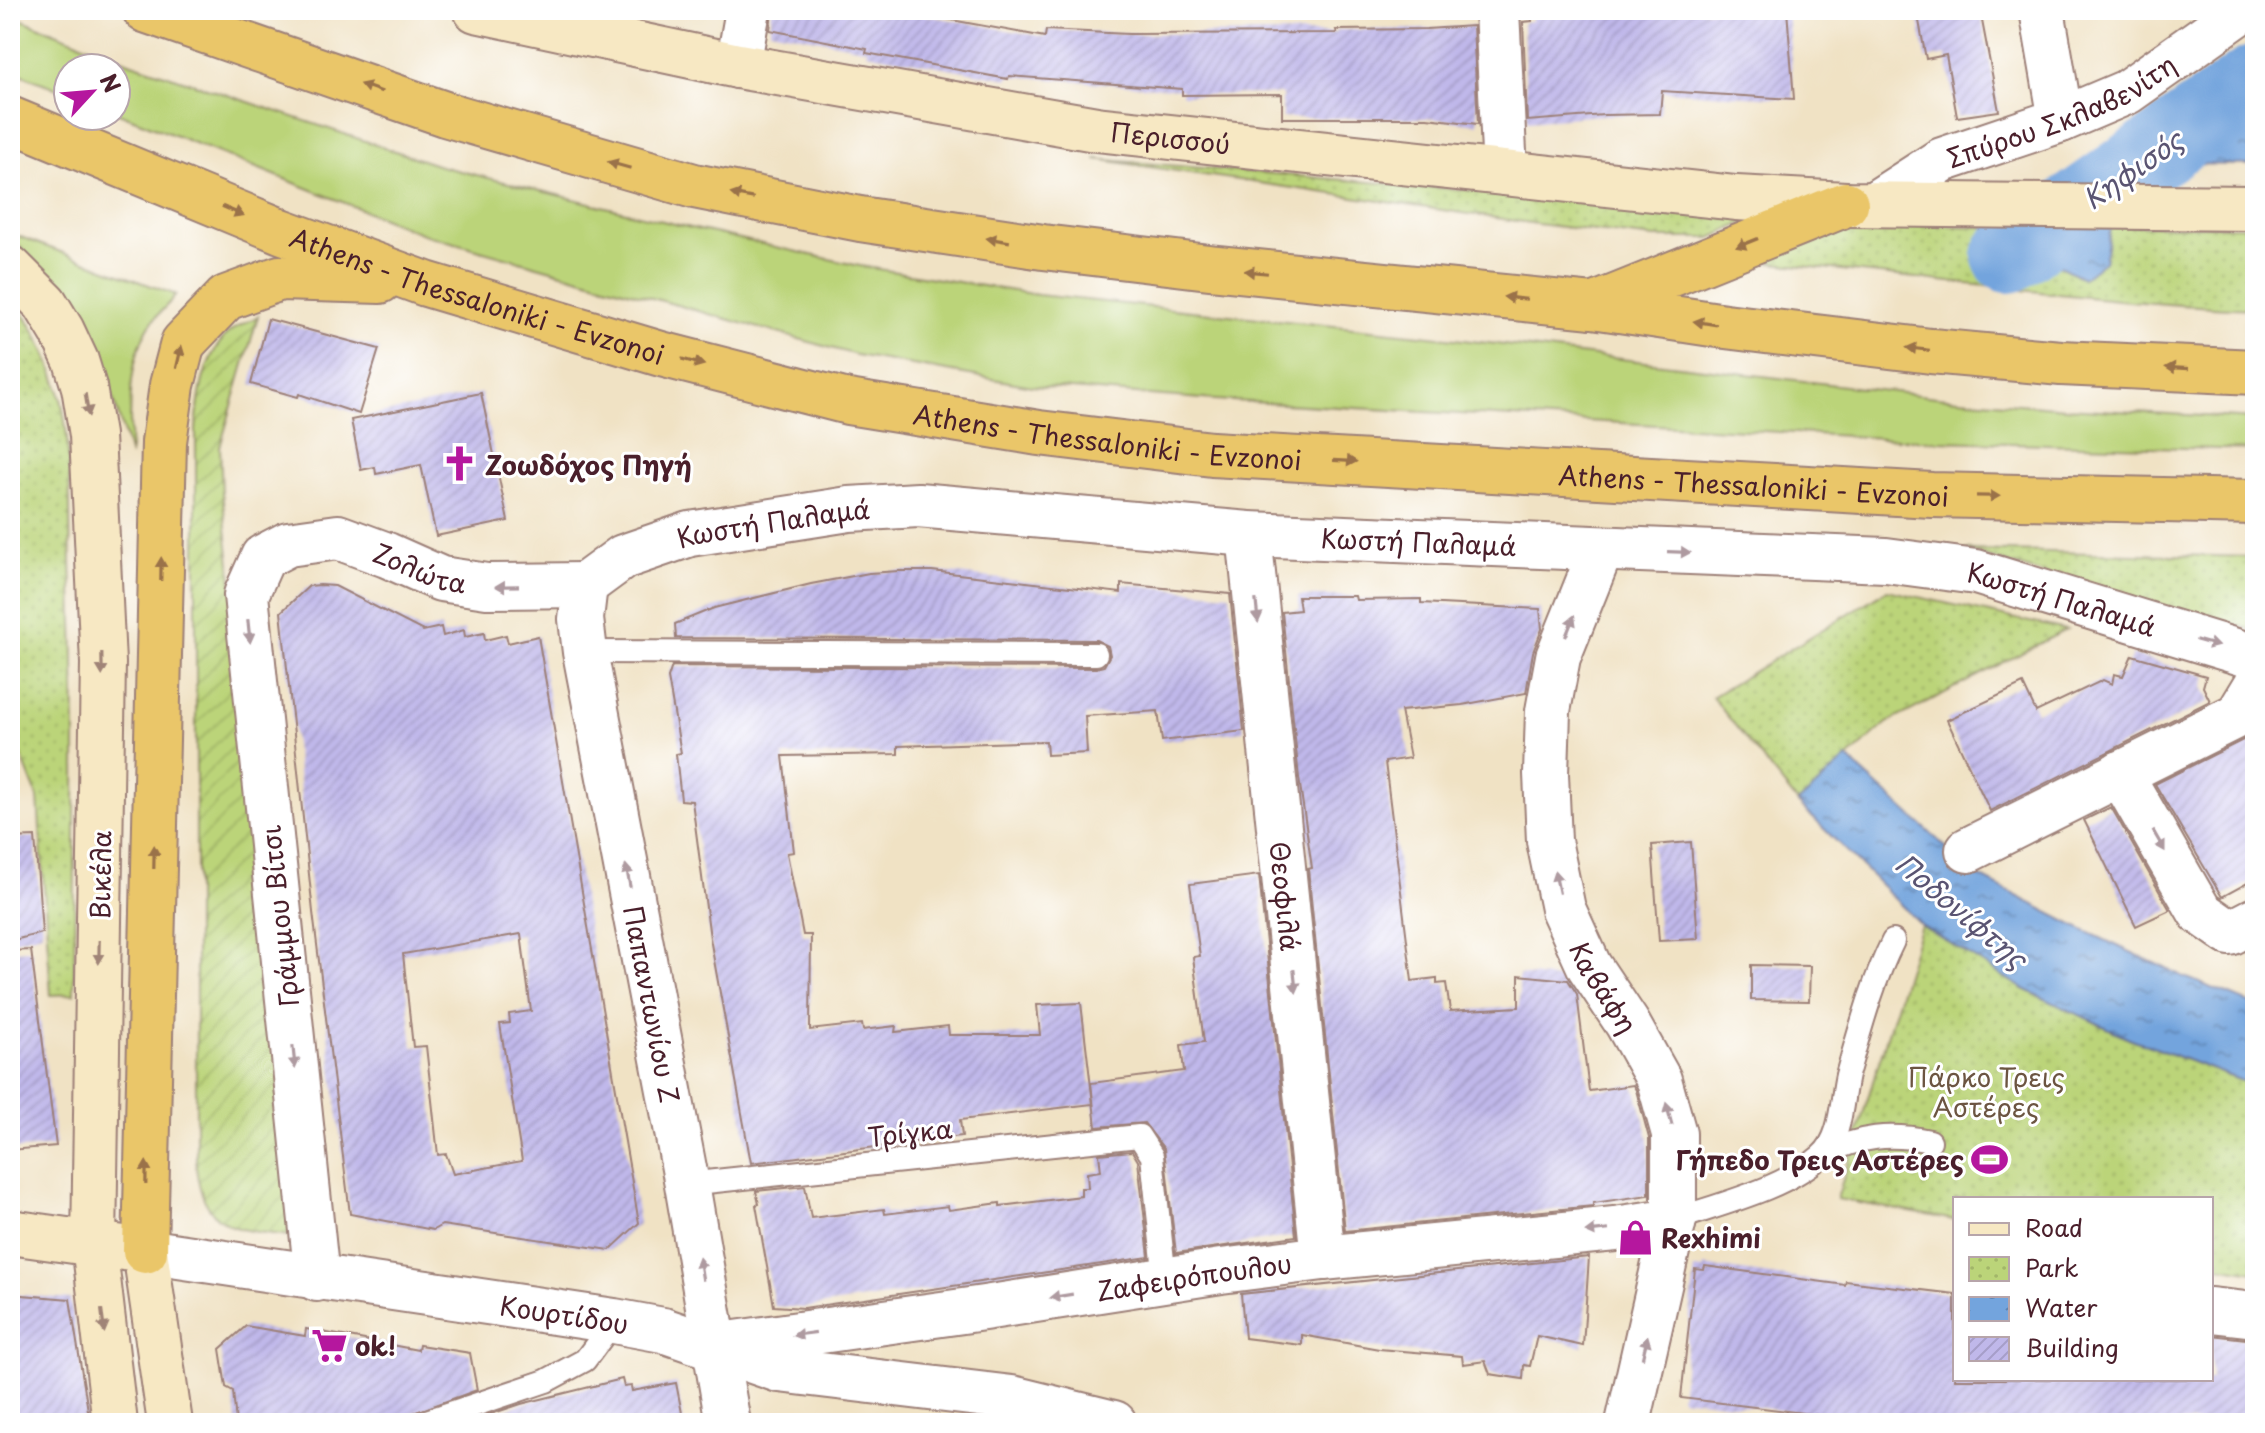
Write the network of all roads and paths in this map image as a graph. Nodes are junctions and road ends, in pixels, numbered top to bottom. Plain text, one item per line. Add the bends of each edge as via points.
1 (145, 10) edge
2 (476, 10) edge
3 (748, 10) edge
4 (1497, 10) edge
5 (2042, 10) edge
6 (2243, 10) edge
7 (738, 66) junction
8 (10, 119) edge
9 (2061, 120) junction
10 (10, 144) edge
11 (1505, 173) junction
12 (161, 181) junction
13 (1860, 204) junction
14 (2255, 208) edge
15 (10, 268) edge
16 (426, 284) junction
17 (1593, 306) junction
18 (2255, 372) edge
19 (2255, 502) edge
20 (1249, 534) junction
21 (1601, 550) junction
22 (263, 557) joint
23 (585, 585) junction
24 (585, 652) junction
25 (1096, 654) dead end
26 (2255, 657) edge
27 (2255, 687) edge
28 (2120, 773) junction
29 (1968, 850) dead end
30 (2247, 933) edge
31 (1893, 941) dead end
32 (1930, 1141) dead end
33 (1824, 1154) junction
34 (687, 1184) junction
35 (1674, 1220) junction
36 (10, 1232) edge
37 (94, 1244) junction
38 (145, 1251) junction
39 (1323, 1258) junction
40 (317, 1279) junction
41 (1165, 1280) junction
42 (2213, 1310) edge
43 (2255, 1315) edge
44 (614, 1321) junction
45 (714, 1346) junction
46 (115, 1423) edge
47 (170, 1423) edge
48 (421, 1423) edge
49 (728, 1423) edge
50 (1114, 1423) edge
51 (1628, 1423) edge

17 -> 1 highway via 1043,247 694,186 445,114
2 - 7 street, Περισσού
3 - 7 street
4 - 11 street
5 - 9 street
6 - 9 street, Σπύρου Σκλαβενίτη via 2127,92
7 - 11 street, Περισσού via 1096,129
8 - 12 highway, Athens - Thessaloniki - Evzonoi
9 - 13 street, Σπύρου Σκλαβενίτη via 1942,160
10 - 12 highway
11 - 13 street, Περισσού via 1736,198
12 -> 16 highway, Athens - Thessaloniki - Evzonoi
13 - 14 street
13 -> 17 highway
15 -> 37 street, Βικέλα via 45,303 62,331 84,387 92,435 103,663
16 -> 19 highway, Athens - Thessaloniki - Evzonoi via 661,354 848,402 1212,454 1917,494
38 -> 16 highway via 164,442 183,343 226,298 280,278
18 -> 17 highway via 1931,351
20 - 21 street, Κωστή Παλαμά
20 - 23 street, Κωστή Παλαμά via 918,505 849,509 690,534 623,557
20 -> 39 street, Θεοφιλά
21 -> 26 street, Κωστή Παλαμά via 1886,560 1976,572
35 -> 21 street, Καβάφη via 1674,1134 1659,1080 1589,966 1563,909 1549,841 1548,727 1558,657
23 -> 22 street, Ζολώτα via 487,586 441,579 338,537 288,544
22 -> 40 street, Γράμμου Βίτσι via 246,595
23 - 24 street, Παπαντωνίου Ζ
24 - 25 lane
34 -> 24 street, Παπαντωνίου Ζ
27 - 28 street via 2238,715
28 - 29 street
28 -> 30 street via 2200,912
31 - 33 lane via 1880,967 1837,1127
32 - 33 lane via 1869,1136
33 - 35 lane via 1793,1176
34 - 41 lane, Τρίγκα via 1139,1136 1152,1156
45 -> 34 street, Παπαντωνίου Ζ
35 -> 39 street, Ζαφειρόπουλου
51 -> 35 street, Καβάφη
36 - 37 street, Κουρτίδου
37 - 38 street, Κουρτίδου
37 -> 46 street, Βικέλα
38 - 40 street, Κουρτίδου
38 - 47 street
39 - 41 street, Ζαφειρόπουλου
40 - 44 street, Κουρτίδου
41 -> 45 street, Ζαφειρόπουλου
42 - 43 street
44 - 45 street, Κουρτίδου
44 - 48 lane via 585,1360 546,1381
45 - 49 street, Παπαντωνίου Ζ
45 - 50 street, Κουρτίδου via 779,1370 1012,1398

